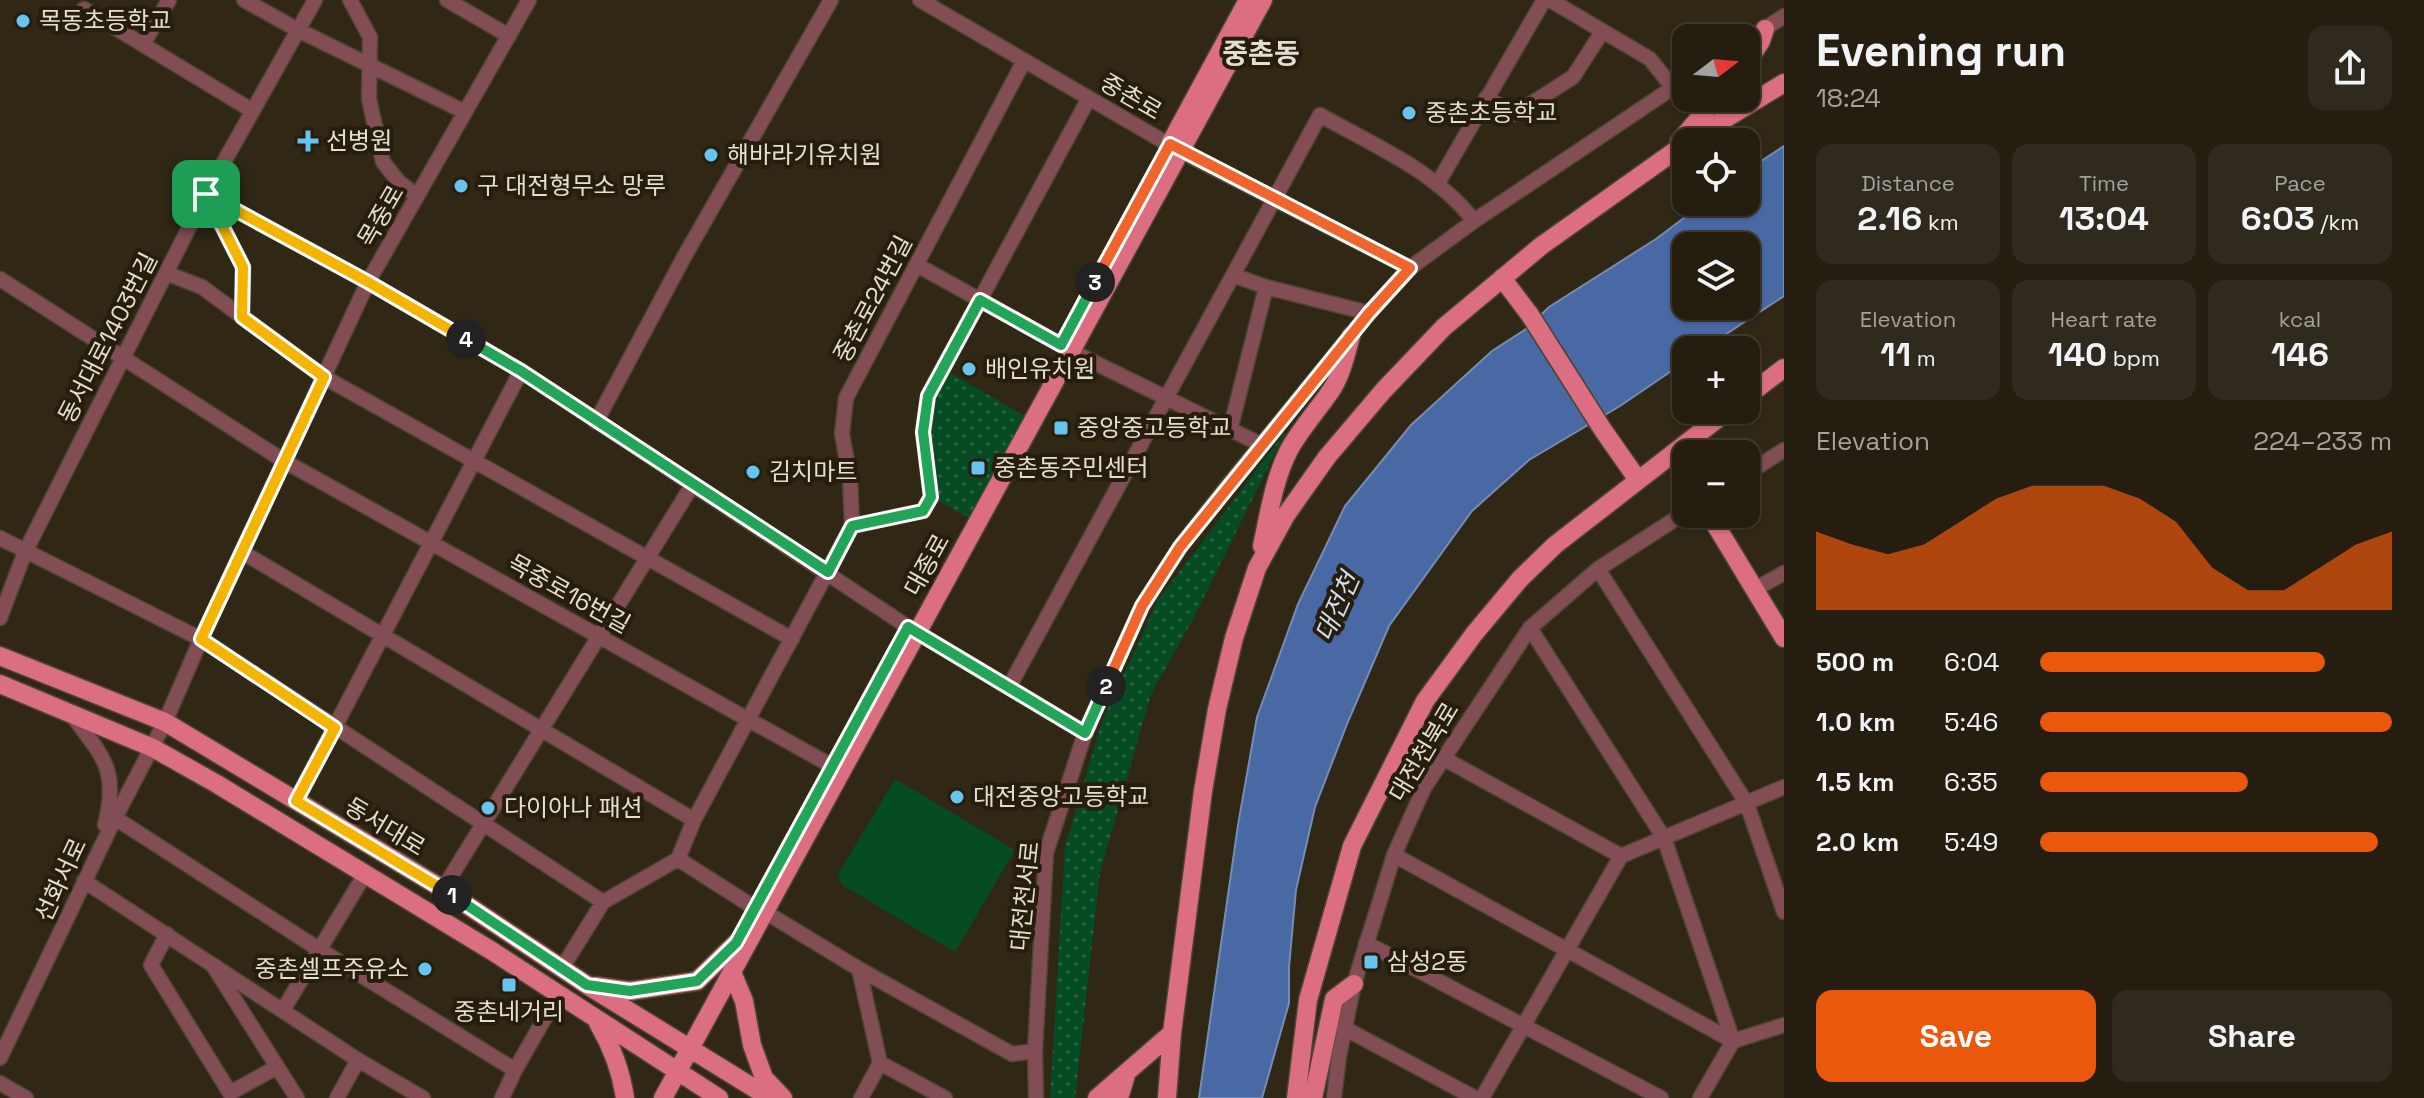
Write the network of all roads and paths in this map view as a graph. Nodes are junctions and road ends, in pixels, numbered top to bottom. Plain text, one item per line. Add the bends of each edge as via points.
1 (169, 0) edge
2 (244, 0) edge
3 (315, 0) edge
4 (350, 0) edge
5 (447, 0) edge
6 (529, 0) edge
7 (831, 0) edge
8 (920, 0) edge
9 (1248, 0) edge
10 (1263, 0) edge
11 (1547, 0) edge
12 (84, 9) dead end
13 (1784, 16) edge
14 (1765, 29) junction
15 (298, 30) junction
16 (1602, 32) junction
17 (1760, 32) edge
18 (509, 36) junction
19 (1760, 43) edge
20 (143, 44) junction
21 (1024, 61) junction
22 (371, 66) junction
23 (1672, 77) edge
24 (1784, 83) edge
25 (1672, 89) edge
26 (1089, 98) junction
27 (1486, 98) junction
28 (253, 111) junction
29 (465, 112) junction
30 (1704, 112) edge
31 (1710, 128) edge
32 (1175, 147) junction
33 (1670, 153) joint
34 (1438, 183) junction
35 (206, 194) junction
36 (417, 196) junction
37 (1275, 198) junction
38 (1474, 221) junction
39 (917, 265) junction
40 (1410, 268) junction
41 (166, 273) junction
42 (1233, 275) junction
43 (1502, 278) junction
44 (0, 279) edge
45 (368, 282) junction
46 (1266, 287) junction
47 (980, 300) junction
48 (1369, 313) junction
49 (242, 317) junction
50 (1351, 336) junction
51 (1066, 348) junction
52 (123, 358) junction
53 (1784, 368) edge
54 (521, 371) junction
55 (324, 377) junction
56 (1760, 386) edge
57 (1166, 398) junction
58 (596, 422) junction
59 (1711, 424) edge
60 (1230, 430) junction
61 (1262, 445) junction
62 (1784, 450) edge
63 (284, 461) junction
64 (475, 461) junction
65 (1760, 465) edge
66 (1638, 480) junction
67 (693, 484) junction
68 (1672, 521) edge
69 (852, 526) junction
70 (1718, 528) edge
71 (0, 538) edge
72 (432, 543) junction
73 (25, 552) junction
74 (242, 552) junction
75 (647, 558) junction
76 (1257, 568) junction
77 (1598, 569) junction
78 (828, 572) junction
79 (1784, 573) edge
80 (1755, 589) junction
81 (0, 618) edge
82 (1530, 628) junction
83 (913, 630) junction
84 (383, 635) junction
85 (599, 636) junction
86 (1784, 638) edge
87 (201, 639) junction
88 (792, 639) junction
89 (0, 656) edge
90 (0, 684) edge
91 (1009, 687) junction
92 (71, 714) junction
93 (748, 719) junction
94 (165, 722) junction
95 (335, 728) junction
96 (542, 729) junction
97 (1085, 733) junction
98 (153, 748) junction
99 (1443, 758) junction
100 (832, 766) junction
101 (1784, 787) edge
102 (296, 801) junction
103 (1747, 804) junction
104 (115, 818) junction
105 (694, 820) junction
106 (483, 824) junction
107 (1664, 838) junction
108 (99, 851) junction
109 (1394, 855) junction
110 (1621, 856) junction
111 (678, 859) junction
112 (365, 874) junction
113 (84, 881) junction
114 (443, 889) junction
115 (603, 902) junction
116 (760, 910) junction
117 (1784, 912) edge
118 (167, 934) junction
119 (736, 943) junction
120 (1366, 943) junction
121 (320, 950) junction
122 (1567, 950) junction
123 (212, 963) junction
124 (562, 968) junction
125 (859, 969) junction
126 (732, 972) junction
127 (1354, 984) junction
128 (587, 985) junction
129 (558, 995) junction
130 (283, 1010) junction
131 (594, 1017) junction
132 (1784, 1025) edge
133 (1523, 1026) junction
134 (1344, 1028) junction
135 (1172, 1033) junction
136 (1733, 1041) junction
137 (686, 1046) junction
138 (1035, 1051) junction
139 (0, 1058) edge
140 (358, 1060) junction
141 (880, 1063) junction
142 (277, 1067) junction
143 (515, 1070) junction
144 (673, 1070) junction
145 (1127, 1072) junction
146 (0, 1083) edge
147 (26, 1098) edge
148 (297, 1098) edge
149 (337, 1098) edge
150 (423, 1098) edge
151 (502, 1098) edge
152 (625, 1098) edge
153 (652, 1098) edge
154 (663, 1098) edge
155 (719, 1098) edge
156 (770, 1098) edge
157 (783, 1098) edge
158 (861, 1098) edge
159 (945, 1098) edge
160 (1036, 1098) edge
161 (1097, 1098) edge
162 (1119, 1098) edge
163 (1167, 1098) edge
164 (1296, 1098) edge
165 (1313, 1098) edge
166 (1334, 1098) edge
167 (1475, 1098) edge
168 (1482, 1098) edge
169 (1661, 1098) edge
170 (1700, 1098) edge

1 - 20 street
2 - 15 street
3 - 15 street, 동서대로1403번길
4 - 22 street via 370,37
5 - 18 street
6 - 18 street, 목중로
7 - 58 street
8 - 21 street, 중촌로
9 - 32 main road, 대종로
10 - 32 main road, 대종로
11 - 16 street
11 - 27 street
12 - 20 street
13 - 14 street
14 - 17 street
14 - 19 main road
15 - 22 street
15 - 28 street, 동서대로1403번길
16 - 23 street
16 - 27 street via 1573,77 1515,114
18 - 29 street, 목중로
20 - 28 street
21 - 26 street, 중촌로
21 - 39 street, 중촌로24번길
22 - 29 street
22 - 36 street via 369,99 383,162
24 - 31 main road
25 - 38 street, 대전천서로
26 - 32 street, 중촌로
26 - 47 street
27 - 34 street
28 - 35 street, 동서대로1403번길
29 - 36 street, 목중로
30 - 33 main road
32 - 37 street, 중촌로
32 - 51 main road, 대종로
33 - 43 main road
34 - 37 street via 1320,115
34 - 38 street
35 - 41 street, 동서대로1403번길
35 - 45 street
35 - 49 street via 243,267
36 - 45 street, 목중로
37 - 40 street, 중촌로
37 - 42 street
38 - 40 street, 대전천서로
39 - 47 street
39 - 69 street, 중촌로24번길 via 846,398 842,434
40 - 48 street, 대전천서로
41 - 49 street via 202,287
41 - 52 street, 동서대로1403번길
42 - 46 street
42 - 57 street
43 - 66 main road
43 - 76 main road via 1444,327 1327,457
44 - 52 street, 목중로16번길
45 - 54 street
45 - 55 street, 목중로
46 - 48 street
46 - 60 street
47 - 51 street
47 - 69 street via 928,396 923,432 931,497 923,511
48 - 50 street, 대전천서로
49 - 55 street
50 - 61 street, 대전천서로
50 - 76 main road via 1332,389 1288,452
51 - 57 street
51 - 83 main road, 대종로
52 - 63 street, 목중로16번길
52 - 73 street, 동서대로1403번길
53 - 56 main road
54 - 58 street
54 - 64 street
55 - 63 street, 목중로
55 - 64 street
57 - 60 street
57 - 91 street
58 - 67 street
59 - 66 main road
60 - 61 street
61 - 97 street, 대전천서로 via 1180,547 1142,606
62 - 65 street
63 - 72 street, 목중로16번길
63 - 74 street, 목중로
64 - 72 street
64 - 75 street
66 - 164 main road via 1520,579 1425,701 1352,846 1308,1000
67 - 75 street
67 - 78 street
68 - 77 street, 대전천북로
69 - 78 street, 중촌로24번길
70 - 80 main road
71 - 73 street
72 - 84 street
72 - 85 street, 목중로16번길
73 - 81 street, 동서대로1403번길
73 - 87 street
74 - 84 street
74 - 87 street, 목중로
75 - 85 street
75 - 88 street
76 - 135 main road via 1217,709
77 - 82 street, 대전천북로
77 - 103 street
78 - 83 street
78 - 88 street, 중촌로24번길
79 - 80 street
80 - 86 main road
82 - 99 street, 대전천북로
82 - 107 street
83 - 91 street
83 - 100 main road, 대종로
83 - 116 main road, 대종로
84 - 95 street
84 - 96 street
85 - 93 street, 목중로16번길
85 - 96 street
87 - 94 street, 목중로
87 - 95 street
88 - 93 street, 중촌로24번길
89 - 94 main road, 동서대로
90 - 92 main road, 동서대로
91 - 97 street
92 - 98 main road, 동서대로
92 - 108 street via 104,761 112,788
93 - 100 street, 목중로16번길
93 - 105 street, 중촌로24번길
94 - 98 street, 선화서로
94 - 102 main road, 동서대로
95 - 102 street
95 - 106 street
96 - 105 street
96 - 106 street
97 - 138 street, 대전천서로 via 1046,853
98 - 104 street, 선화서로
98 - 112 main road, 동서대로
99 - 109 street, 대전천북로
99 - 110 street
100 - 116 main road, 대종로
101 - 103 street
102 - 114 main road, 동서대로
103 - 107 street
103 - 117 street
104 - 108 street, 선화서로
104 - 121 street
105 - 111 street, 중촌로24번길
106 - 114 street
106 - 115 street
107 - 110 street
107 - 136 street
108 - 113 street, 선화서로
109 - 120 street, 대전천북로
109 - 122 street
110 - 122 street
111 - 115 street
111 - 116 street
112 - 121 street
112 - 129 main road, 동서대로
113 - 118 street
113 - 139 street, 선화서로
114 - 124 main road, 동서대로
115 - 124 street
116 - 119 main road, 대종로
116 - 125 street
116 - 126 main road, 대종로
118 - 123 street
118 - 142 street via 151,965 230,1093
119 - 128 main road via 697,981 630,991
119 - 137 main road, 대종로
120 - 127 street, 대전천북로
120 - 133 street
121 - 130 street
121 - 143 street
122 - 133 street
122 - 136 street
123 - 130 street
123 - 142 street
124 - 128 main road, 동서대로
125 - 138 street via 1012,1054
125 - 141 street
126 - 137 main road, 대종로
126 - 157 main road via 764,1078
127 - 134 street, 대전천북로
127 - 165 main road via 1334,999
128 - 137 main road, 동서대로
129 - 131 main road, 동서대로
129 - 143 street
130 - 140 street
131 - 144 main road, 동서대로
131 - 152 main road via 611,1045
132 - 136 street
133 - 168 street
133 - 169 street
134 - 166 street, 대전천북로
134 - 167 street
135 - 145 main road
135 - 163 main road
136 - 170 street
137 - 144 main road, 대종로
137 - 156 main road, 동서대로
138 - 160 street, 대전천서로
140 - 149 street
140 - 150 street
141 - 158 street
141 - 159 street
142 - 148 street
143 - 151 street
144 - 153 main road, 대종로
144 - 154 main road, 대종로
144 - 155 main road, 동서대로
145 - 161 main road
145 - 162 main road
146 - 147 street

